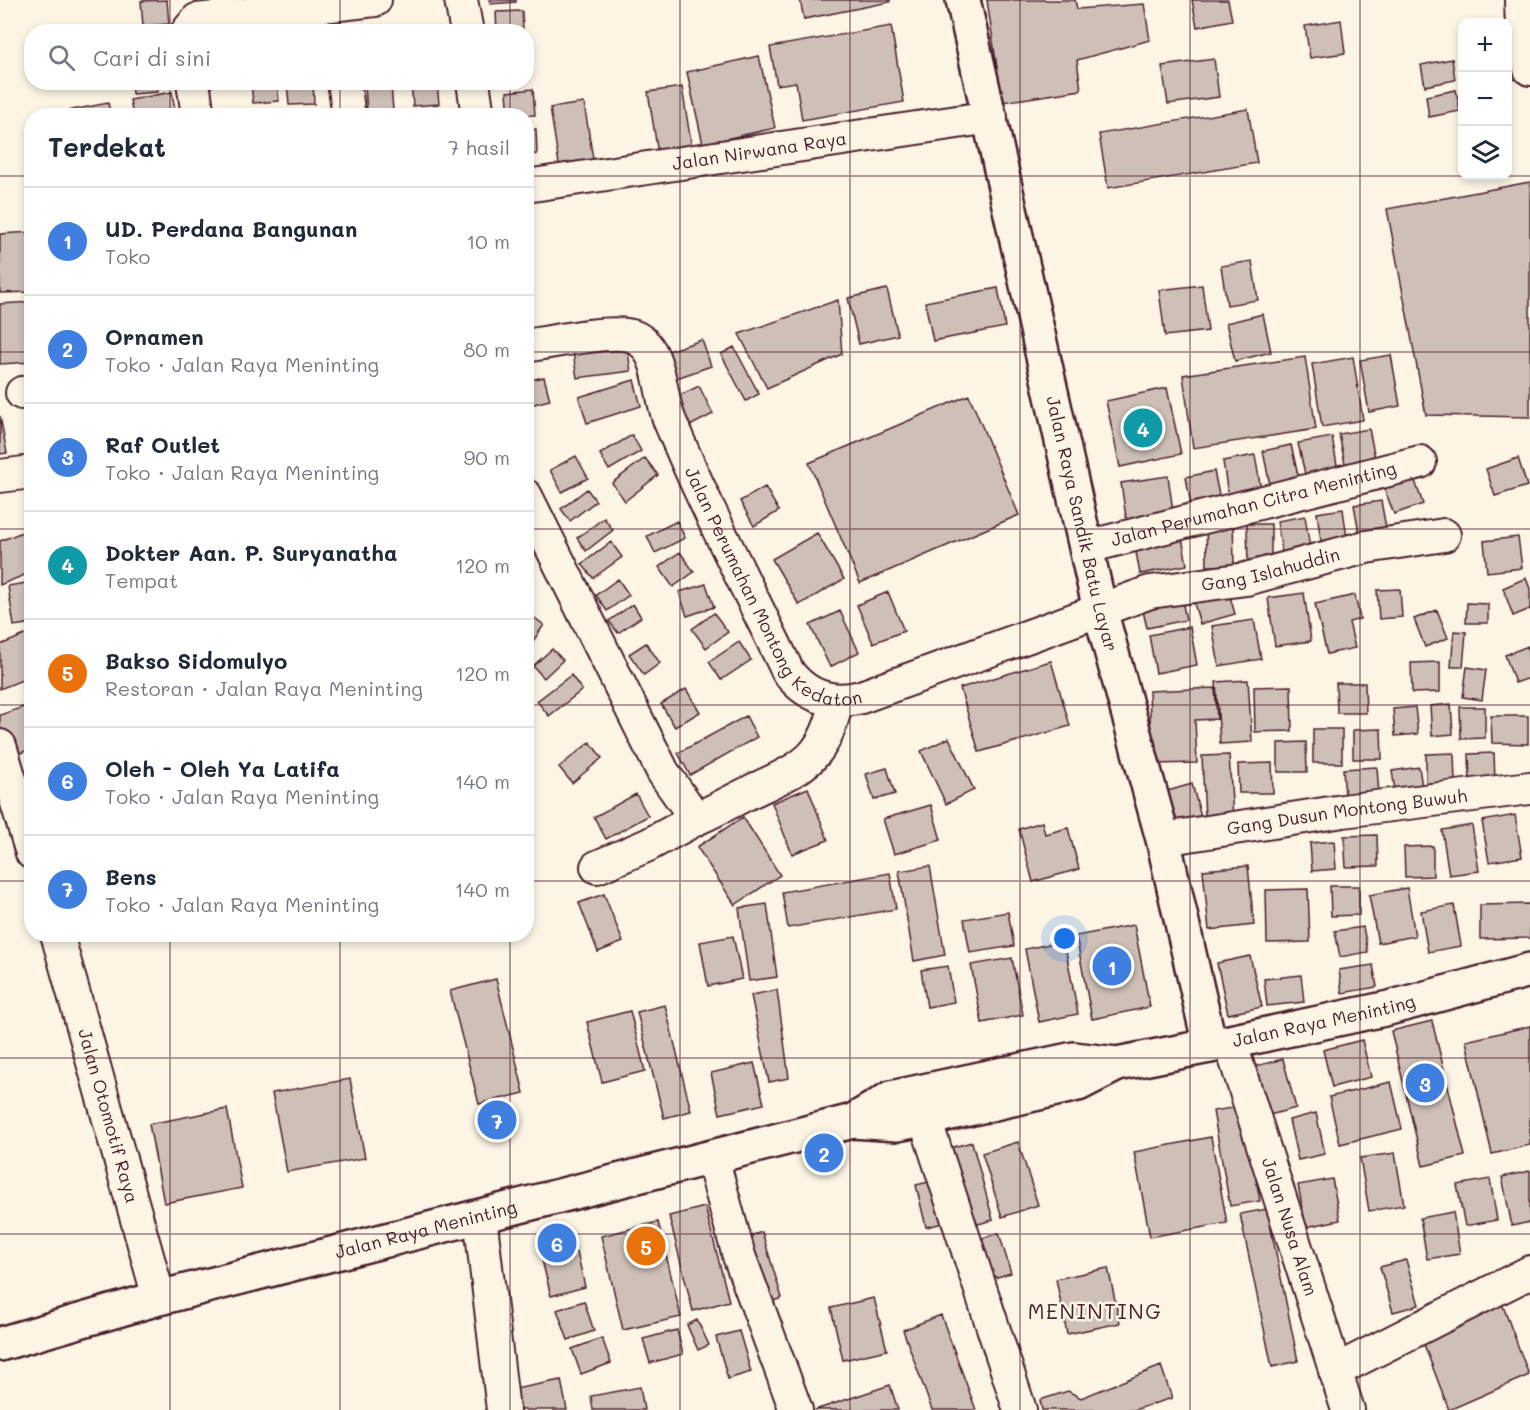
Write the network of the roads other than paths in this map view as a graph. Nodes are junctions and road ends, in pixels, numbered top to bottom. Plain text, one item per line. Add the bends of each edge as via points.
1 (375, 0) edge
2 (461, 0) edge
3 (963, 0) edge
4 (1521, 0) edge
5 (336, 18) edge
6 (193, 24) edge
7 (465, 24) edge
8 (1530, 69) edge
9 (194, 90) edge
10 (345, 90) edge
11 (474, 90) edge
12 (197, 108) edge
13 (347, 108) edge
14 (477, 108) edge
15 (991, 117) junction
16 (534, 185) edge
17 (534, 345) edge
18 (1420, 462) dead end
19 (24, 473) edge
20 (0, 476) edge
21 (534, 517) edge
22 (1444, 535) dead end
23 (1087, 547) junction
24 (1100, 610) junction
25 (837, 700) junction
26 (0, 746) edge
27 (1530, 788) edge
28 (696, 819) junction
29 (24, 826) edge
30 (1163, 839) junction
31 (597, 867) dead end
32 (59, 942) edge
33 (1530, 970) edge
34 (1220, 1044) junction
35 (1116, 1064) junction
36 (925, 1119) junction
37 (853, 1122) junction
38 (712, 1157) junction
39 (480, 1216) junction
40 (1530, 1272) edge
41 (159, 1298) junction
42 (0, 1344) edge
43 (1335, 1371) junction
44 (503, 1410) edge
45 (796, 1410) edge
46 (1020, 1410) edge
47 (1348, 1410) edge

1 - 5 street
2 - 7 street
3 - 15 main road, Jalan Raya Sandik Batu Layar
4 - 8 street
5 - 6 street via 197,20
9 - 12 street
10 - 13 street
11 - 14 street
15 - 16 street, Jalan Nirwana Raya
15 - 23 main road, Jalan Raya Sandik Batu Layar
17 - 25 street, Jalan Perumahan Montong Kedaton via 623,333 645,343 654,359 676,436 788,672 810,693
18 - 23 street, Jalan Perumahan Citra Meninting
19 - 20 street
21 - 28 street via 663,771
22 - 24 street, Gang Islahuddin via 1366,547 1246,579 1150,592
23 - 24 main road, Jalan Raya Sandik Batu Layar
24 - 25 street, Jalan Perumahan Montong Kedaton via 861,697
24 - 30 main road, Jalan Raya Sandik Batu Layar
25 - 28 street via 820,748 799,768
26 - 29 street
27 - 30 street, Gang Dusun Montong Buwuh
28 - 31 street
30 - 34 main road, Jalan Raya Sandik Batu Layar
32 - 41 street, Jalan Otomotif Raya
33 - 34 main road, Jalan Raya Meninting via 1389,1008
34 - 35 main road, Jalan Raya Meninting
34 - 43 street, Jalan Nusa Alam
35 - 36 main road, Jalan Raya Meninting via 1078,1084
35 - 37 main road, Jalan Raya Meninting via 1074,1059 891,1098
36 - 37 main road, Jalan Raya Meninting via 897,1124
36 - 46 street
37 - 38 main road, Jalan Raya Meninting
38 - 39 main road, Jalan Raya Meninting
38 - 45 street via 739,1256
39 - 41 main road, Jalan Raya Meninting
39 - 44 street
40 - 43 street
41 - 42 main road, Jalan Raya Meninting
43 - 47 street, Jalan Nusa Alam

